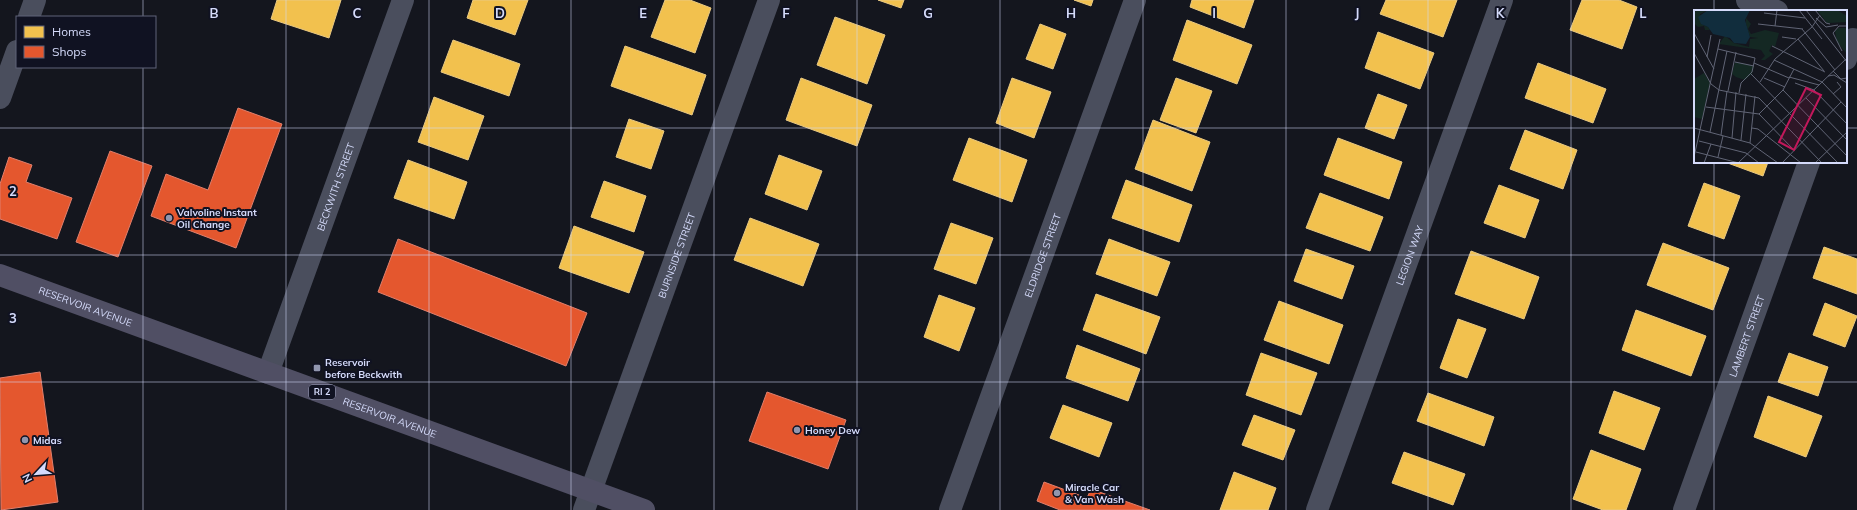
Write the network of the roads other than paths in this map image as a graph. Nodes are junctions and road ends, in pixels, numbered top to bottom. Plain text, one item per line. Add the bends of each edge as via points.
1 (35, 0) edge
2 (403, 0) edge
3 (769, 0) edge
4 (1135, 0) edge
5 (1502, 0) edge
6 (1747, 0) edge
7 (1774, 10) edge
8 (29, 16) edge
9 (1852, 38) edge
10 (16, 54) edge
11 (1847, 56) edge
12 (0, 98) edge
13 (1809, 163) edge
14 (0, 275) edge
15 (268, 373) junction
16 (587, 500) edge
17 (644, 510) edge
18 (950, 510) edge
19 (1317, 510) edge
20 (1684, 510) edge

1 - 8 street
2 - 15 street, BECKWITH STREET
3 - 16 street, BURNSIDE STREET
4 - 18 street, ELDRIDGE STREET
5 - 19 street, LEGION WAY
6 - 7 street
9 - 11 street
10 - 12 street
13 - 20 street, LAMBERT STREET
14 - 15 main road, RESERVOIR AVENUE / RI 2
15 - 16 main road, RESERVOIR AVENUE / RI 2
16 - 17 main road, RESERVOIR AVENUE / RI 2

